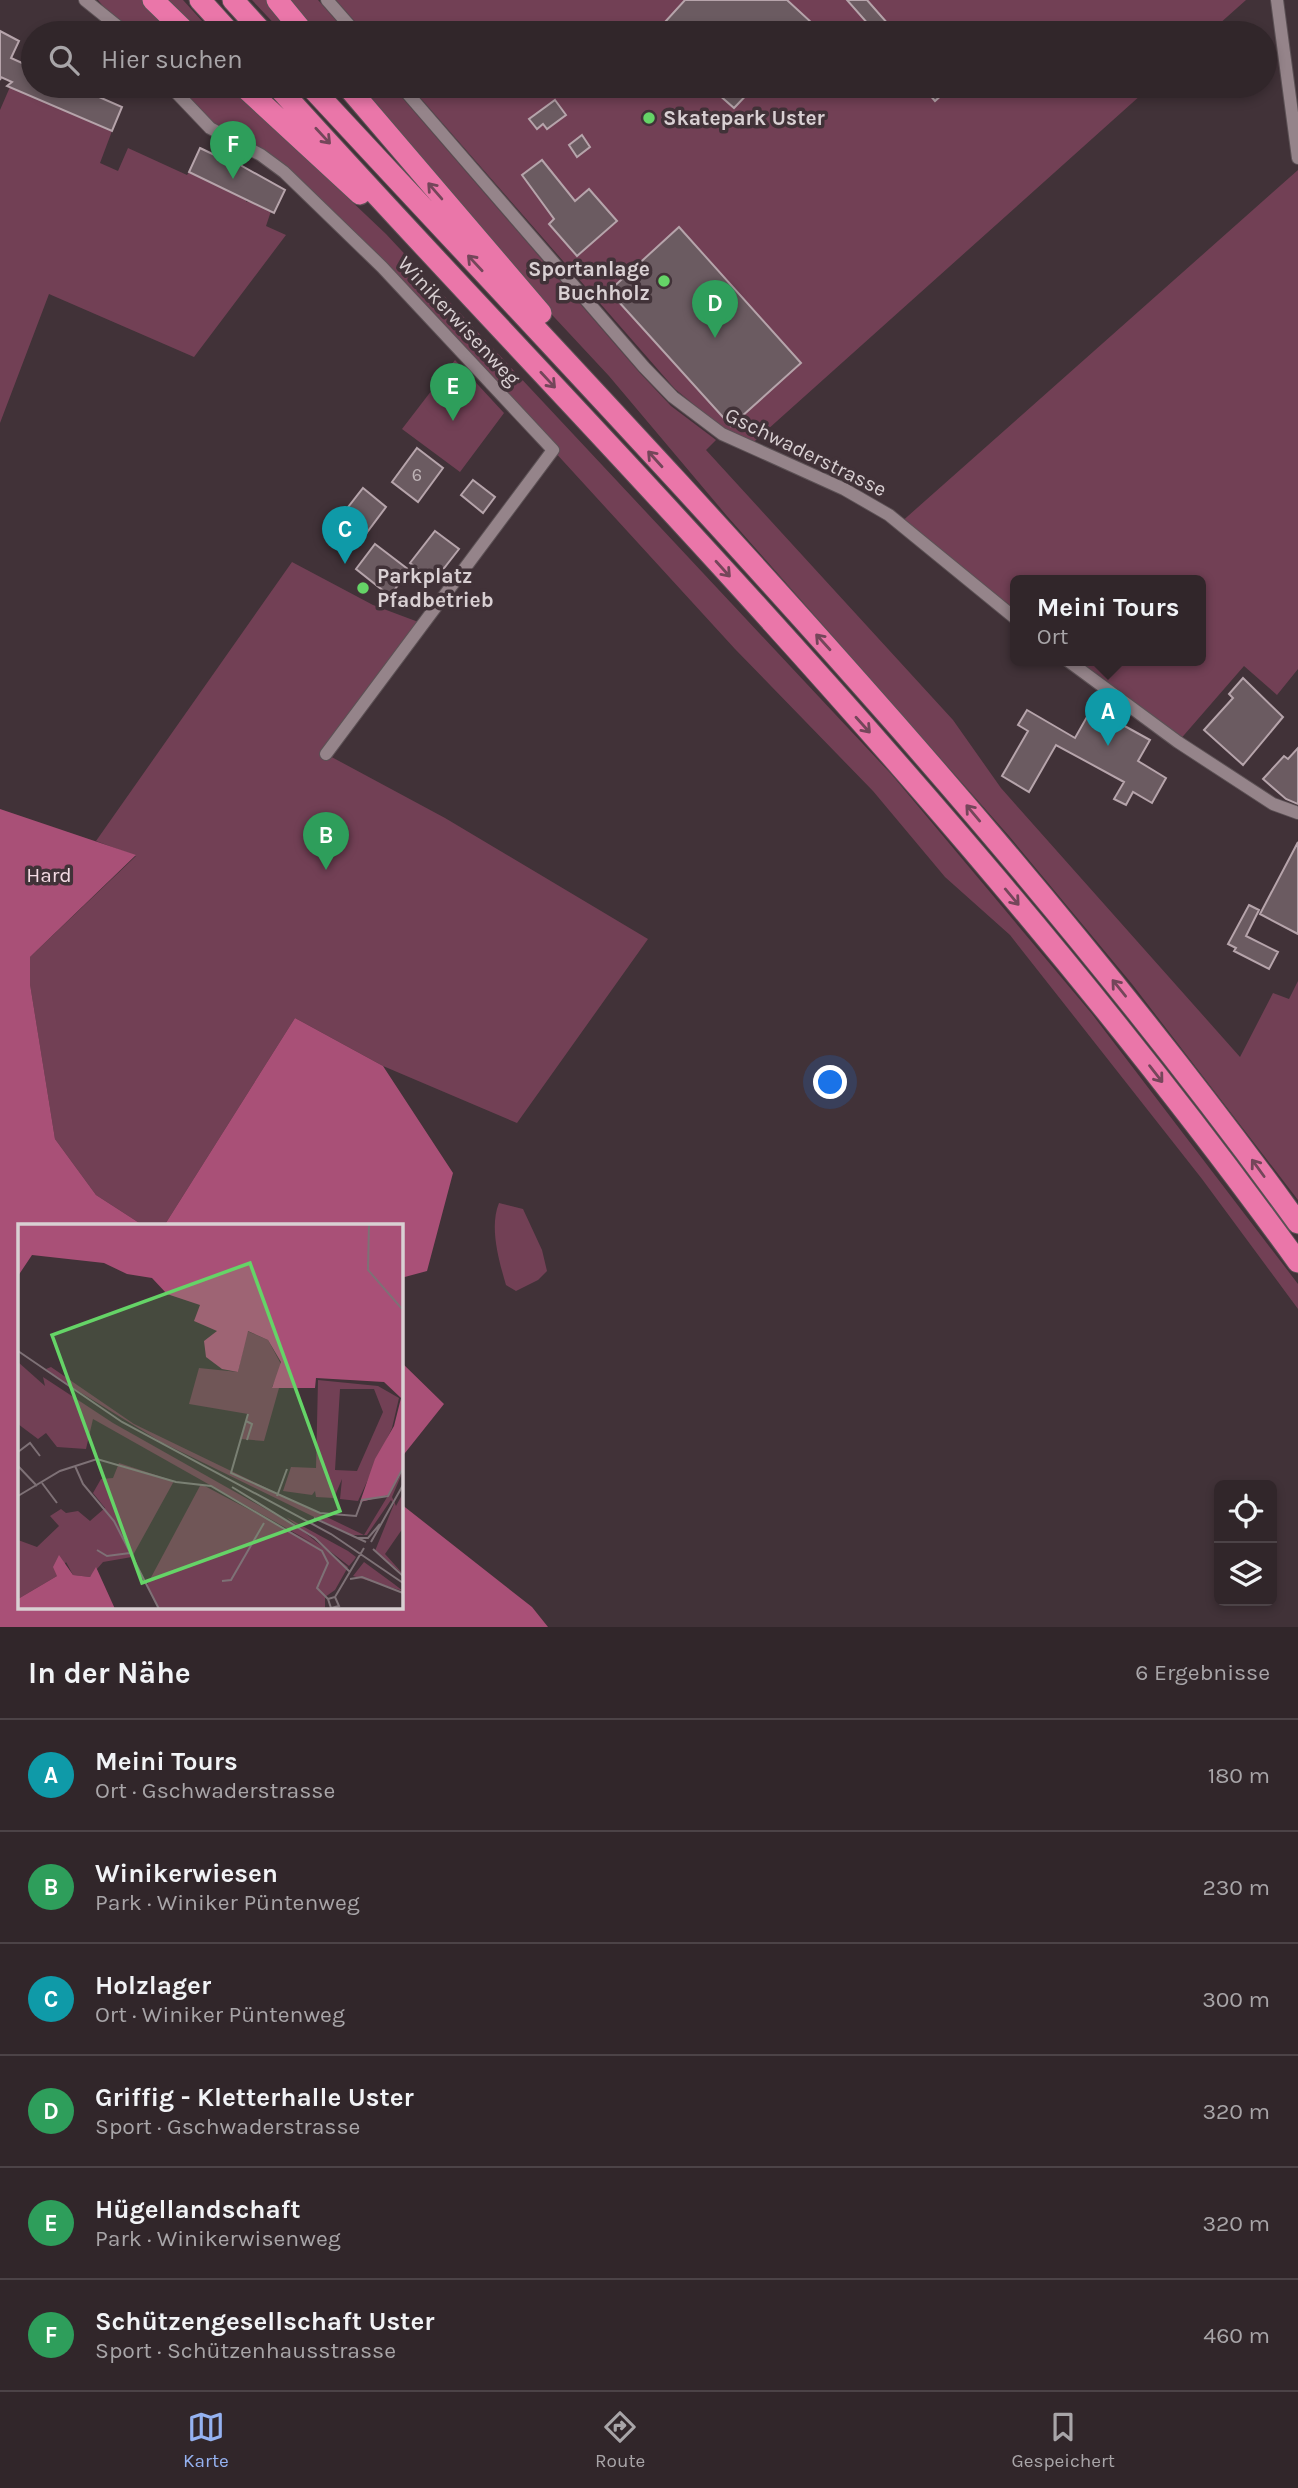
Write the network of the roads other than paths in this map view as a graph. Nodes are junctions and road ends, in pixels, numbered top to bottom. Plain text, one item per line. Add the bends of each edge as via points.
1 (85, 0) edge
2 (153, 0) edge
3 (200, 0) edge
4 (233, 0) edge
5 (277, 0) edge
6 (327, 0) edge
7 (1277, 0) edge
8 (111, 21) edge
9 (175, 21) edge
10 (219, 21) edge
11 (252, 21) edge
12 (294, 21) edge
13 (345, 21) edge
14 (180, 98) edge
15 (256, 98) edge
16 (288, 98) edge
17 (321, 98) edge
18 (357, 98) edge
19 (411, 98) edge
20 (1298, 158) edge
21 (481, 308) junction
22 (572, 366) junction
23 (1010, 614) edge
24 (1075, 666) edge
25 (326, 754) dead end
26 (1298, 813) edge
27 (1298, 1223) edge
28 (1298, 1262) edge

1 - 8 street
2 - 9 highway
3 - 10 highway
4 - 11 highway
5 - 12 highway
6 - 13 street
7 - 20 street
14 - 25 street, Winikerwisenweg via 197,117 284,172 382,267 553,450
15 - 21 highway via 446,282
16 -> 21 highway
22 -> 17 highway
22 -> 18 highway via 565,341
19 - 23 street, Gschwaderstrasse via 673,397 722,434 844,489 889,515
21 -> 28 highway via 945,817 1075,972
27 -> 22 highway via 1212,1105 1079,938 832,652
24 - 26 street via 1273,804

